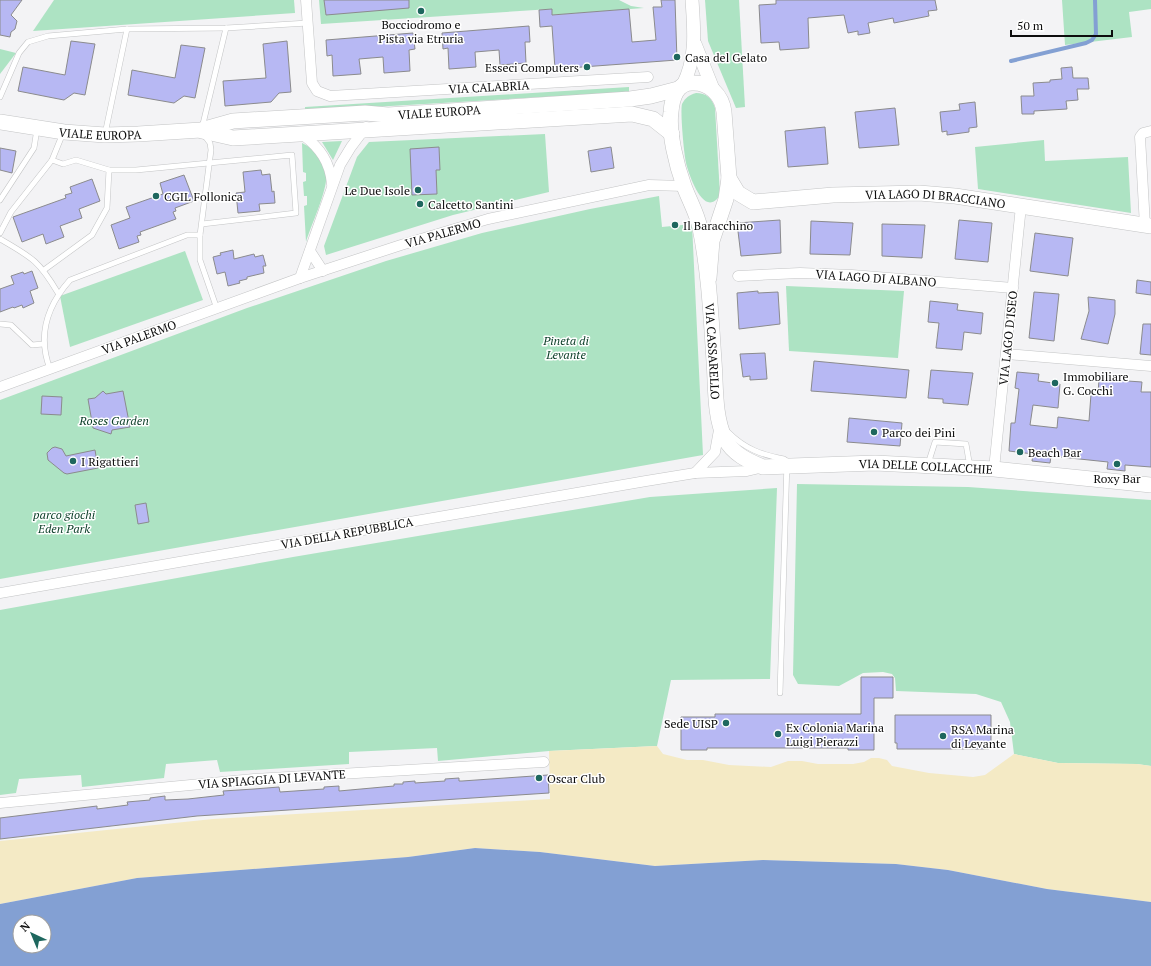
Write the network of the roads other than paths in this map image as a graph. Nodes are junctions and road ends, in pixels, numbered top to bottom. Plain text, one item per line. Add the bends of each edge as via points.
1 (306, 0) edge
2 (692, 0) edge
3 (308, 23) junction
4 (226, 28) junction
5 (127, 29) junction
6 (695, 42) junction
7 (648, 77) dead end
8 (680, 87) junction
9 (712, 89) junction
10 (0, 97) edge
11 (388, 115) junction
12 (0, 122) edge
13 (37, 128) junction
14 (201, 130) junction
15 (1151, 131) edge
16 (64, 132) junction
17 (362, 132) junction
18 (672, 134) junction
19 (105, 135) junction
20 (303, 135) junction
21 (52, 160) junction
22 (211, 162) junction
23 (109, 170) junction
24 (729, 178) junction
25 (684, 186) junction
26 (332, 188) junction
27 (0, 200) edge
28 (726, 200) junction
29 (691, 201) junction
30 (1021, 206) junction
31 (202, 224) junction
32 (1148, 226) edge
33 (0, 233) edge
34 (200, 236) junction
35 (0, 239) edge
36 (310, 251) junction
37 (44, 270) junction
38 (323, 271) junction
39 (738, 276) dead end
40 (300, 278) junction
41 (709, 278) junction
42 (1013, 288) junction
43 (58, 293) junction
44 (217, 309) junction
45 (0, 324) edge
46 (43, 344) junction
47 (1007, 354) junction
48 (1151, 366) edge
49 (50, 369) junction
50 (0, 387) edge
51 (720, 425) junction
52 (787, 466) junction
53 (928, 466) junction
54 (763, 467) junction
55 (970, 468) junction
56 (994, 469) junction
57 (695, 473) junction
58 (1151, 485) edge
59 (0, 593) edge
60 (780, 693) dead end
61 (544, 762) dead end
62 (0, 803) edge

1 - 3 street
2 - 6 street, VIA CASSARELLO
3 - 4 lane
3 - 7 street, VIA CALABRIA via 312,83 317,91 330,96
4 - 5 lane
4 - 14 lane
5 - 10 lane via 48,36 28,42 19,53
5 - 19 lane
6 - 8 street, VIA CASSARELLO via 690,71
6 - 9 street, VIA CASSARELLO
8 - 9 main road via 703,84
8 - 11 main road, VIALE EUROPA via 633,99
8 - 18 main road, VIA CASSARELLO via 670,112
9 - 24 main road, VIA CASSARELLO via 723,107
11 - 14 main road, VIALE EUROPA via 365,113 233,121
11 - 17 street via 372,122
12 - 13 main road, VIALE EUROPA
13 - 16 main road, VIALE EUROPA
13 - 27 lane via 34,148
14 - 19 main road, VIALE EUROPA
14 - 20 main road, VIALE EUROPA via 233,138
14 - 22 lane via 211,147
15 - 32 street via 1143,133 1140,137
16 - 19 main road, VIALE EUROPA
16 - 21 lane
17 - 18 main road, VIALE EUROPA via 632,114 653,119
17 - 20 main road, VIALE EUROPA
17 - 26 street via 340,165
18 - 25 main road, VIA CASSARELLO
20 - 26 street via 326,159 331,171
21 - 23 lane via 63,164 76,160
21 - 33 lane via 11,212
22 - 23 lane via 136,170
22 - 31 lane
22 - 31 lane via 292,155 296,213
23 - 37 lane via 107,208 92,235
24 - 28 main road, VIA CASSARELLO
24 - 30 main road, VIA LAGO DI BRACCIANO via 738,193 753,202 833,195 919,193
25 - 29 main road, VIA CASSARELLO
25 - 38 street, VIA PALERMO via 649,185 488,219
26 - 36 street
28 - 29 main road via 711,212 706,212
28 - 41 main road, VIA CASSARELLO via 712,242
29 - 41 main road, VIA CASSARELLO via 700,226
30 - 32 main road, VIA LAGO DI BRACCIANO
30 - 42 street, VIA LAGO D'ISEO
31 - 34 lane
34 - 43 lane via 187,235 79,276 70,280
34 - 44 lane via 200,260
35 - 37 lane via 27,254
36 - 38 street
36 - 40 street
37 - 43 lane
38 - 40 street, VIA PALERMO
39 - 42 street, VIA LAGO DI ALBANO via 800,273 852,275
40 - 44 street, VIA PALERMO
41 - 51 main road, VIA CASSARELLO
42 - 47 street, VIA LAGO D'ISEO
43 - 46 lane via 50,310
44 - 49 street, VIA PALERMO
45 - 46 lane via 11,325 32,345
46 - 49 lane
47 - 48 street
47 - 56 street, VIA LAGO D'ISEO
49 - 50 street, VIA PALERMO
51 - 52 lane via 746,447 766,456 784,459
51 - 54 main road, VIA DELLE COLLACCHIE via 728,443 738,454
51 - 57 street via 715,452
52 - 53 main road, VIA DELLE COLLACCHIE via 875,463
52 - 54 main road, VIA DELLE COLLACCHIE
52 - 60 lane
53 - 55 main road, VIA DELLE COLLACCHIE
53 - 55 lane via 935,442 966,444
54 - 57 street, VIA DELLA REPUBBLICA via 747,471
55 - 56 main road, VIA DELLE COLLACCHIE
56 - 58 main road, VIA DELLE COLLACCHIE
57 - 59 street, VIA DELLA REPUBBLICA
61 - 62 street, VIA SPIAGGIA DI LEVANTE via 254,779

